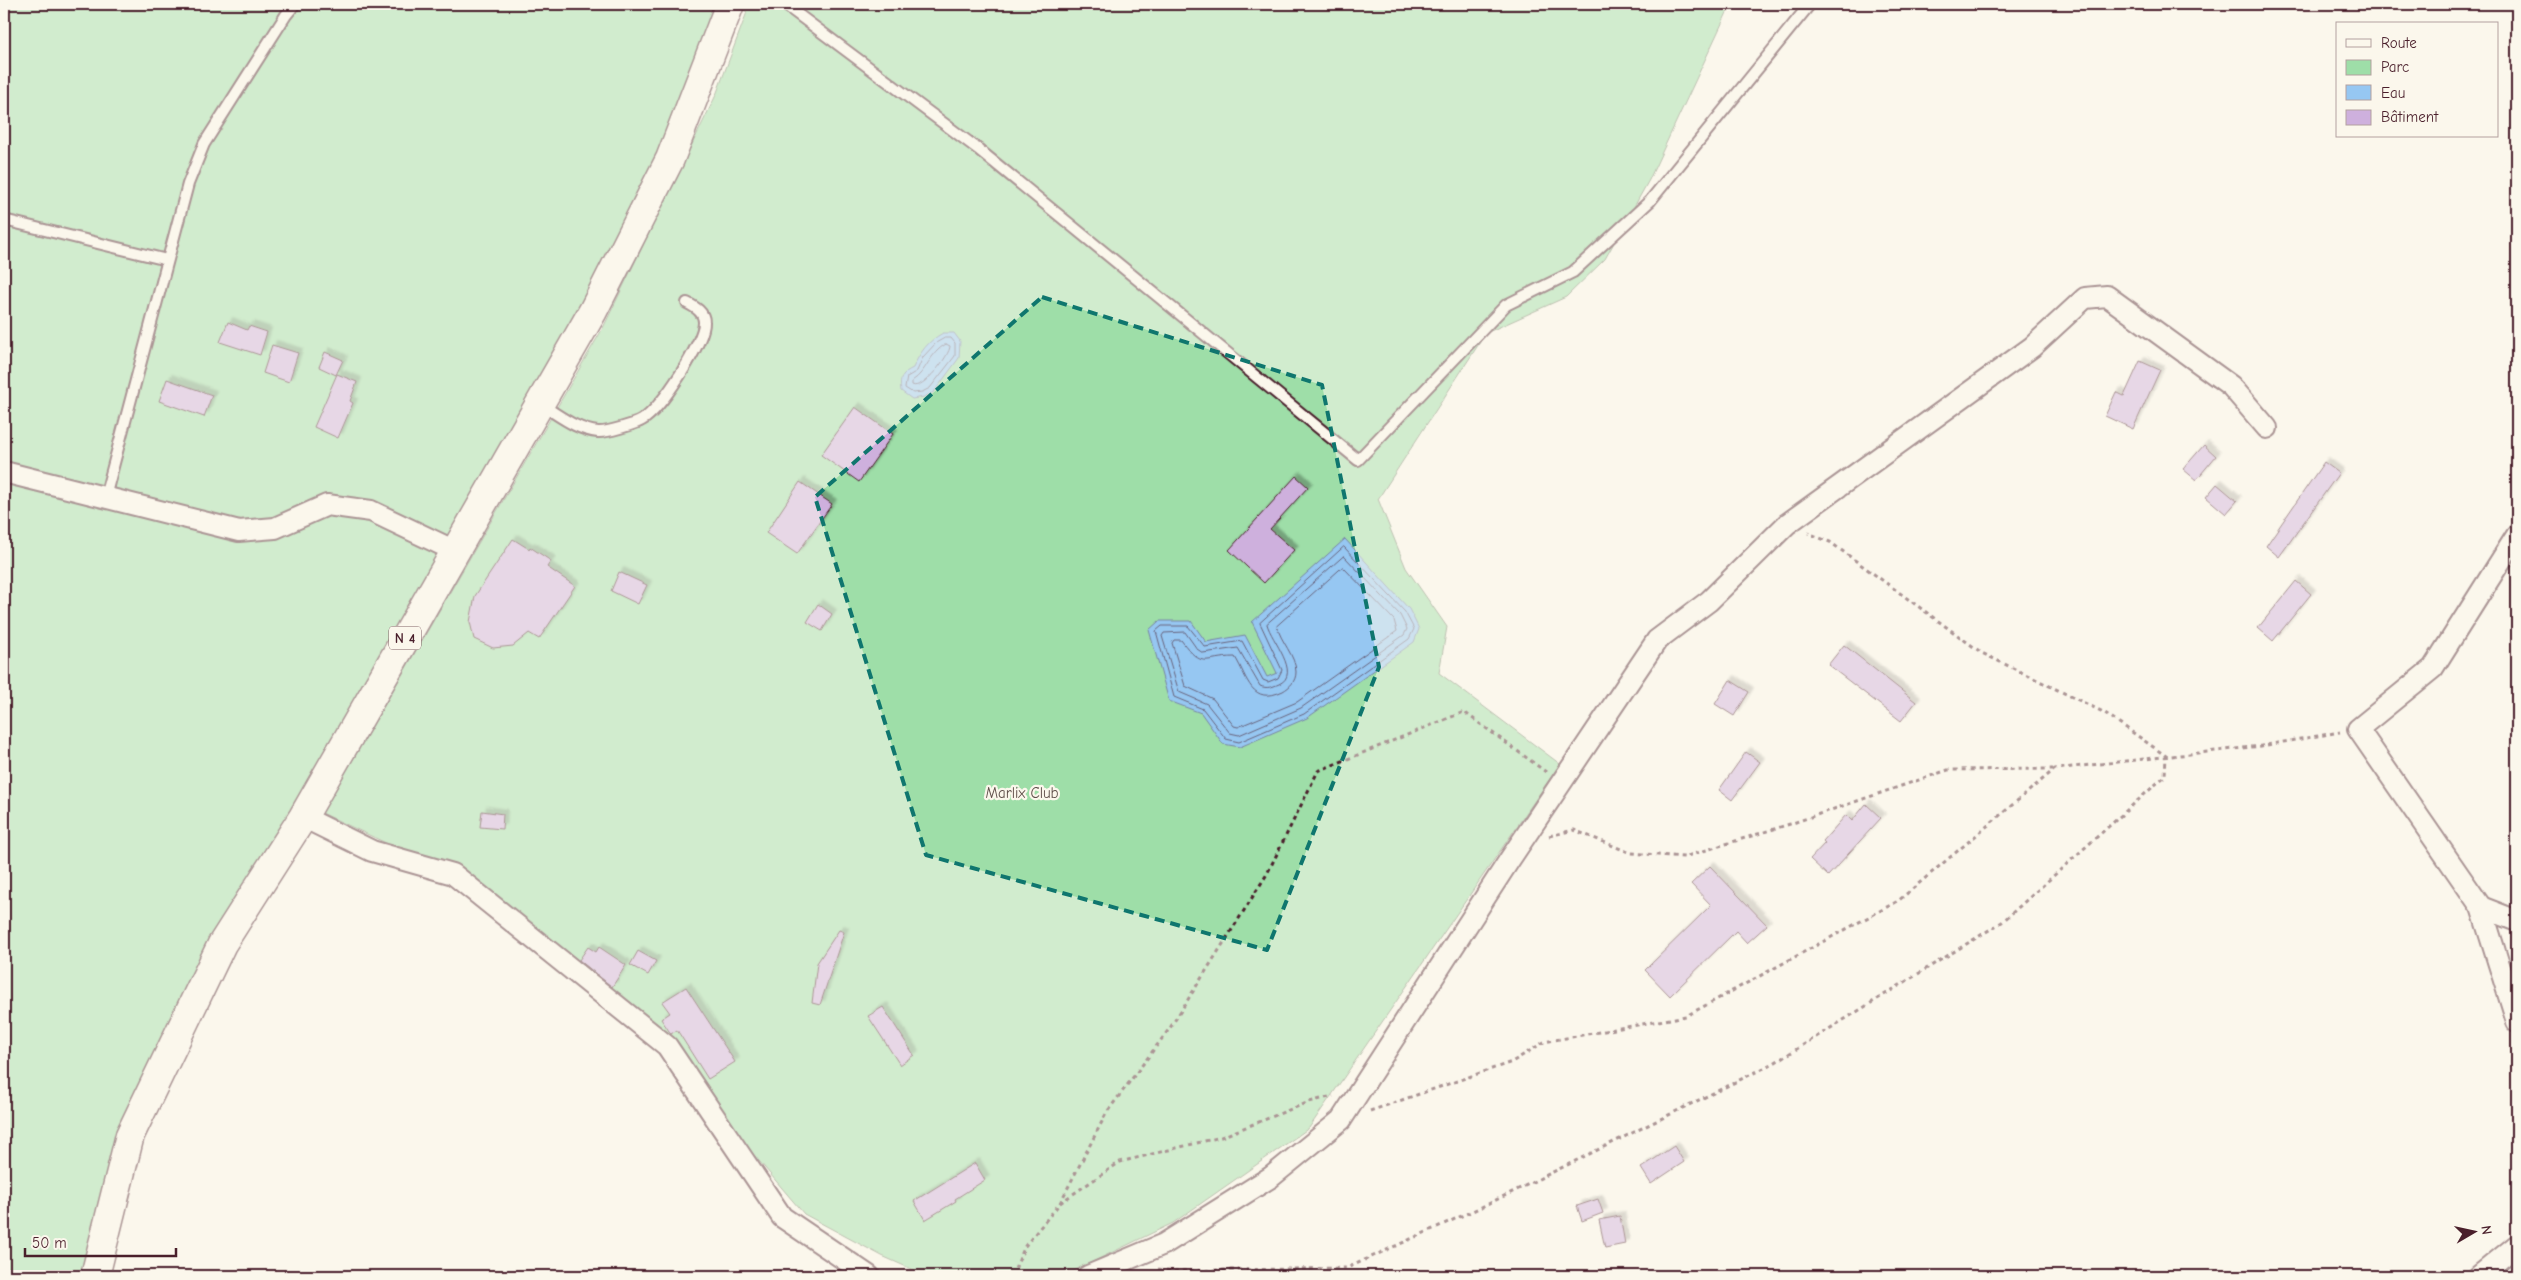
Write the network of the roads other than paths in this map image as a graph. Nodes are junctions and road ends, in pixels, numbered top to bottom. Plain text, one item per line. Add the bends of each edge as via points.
1 (295, 4) edge
2 (730, 4) edge
3 (784, 4) edge
4 (1810, 4) edge
5 (4, 220) edge
6 (167, 260) junction
7 (687, 303) dead end
8 (540, 404) junction
9 (2267, 428) dead end
10 (4, 472) edge
11 (105, 497) junction
12 (2517, 535) edge
13 (455, 551) junction
14 (303, 817) junction
15 (2481, 907) junction
16 (2517, 921) edge
17 (2517, 1022) edge
18 (2517, 1245) edge
19 (95, 1276) edge
20 (868, 1276) edge
21 (1088, 1276) edge
22 (2479, 1276) edge

1 - 6 lane via 204,144 188,184
2 - 8 main road, N 4 via 670,160 593,311
3 - 4 lane via 978,149 1358,460 1506,305 1573,272 1650,201
5 - 6 lane
6 - 11 lane
7 - 8 lane via 698,308 704,320 702,337 663,400 643,420 600,432 579,428
8 - 13 main road, N 4
9 - 21 street via 2231,386 2107,296 2085,298 2032,347 1787,524 1709,601 1657,640 1341,1120 1271,1177 1164,1244
10 - 11 street
11 - 13 street via 239,531 275,528 327,505 371,511
12 - 15 street via 2433,668 2358,729
13 - 14 main road, N 4
14 - 19 main road, N 4 via 222,944 130,1134
14 - 20 street via 372,851 453,874 667,1046 782,1218
15 - 16 street
15 - 17 street
18 - 22 street

